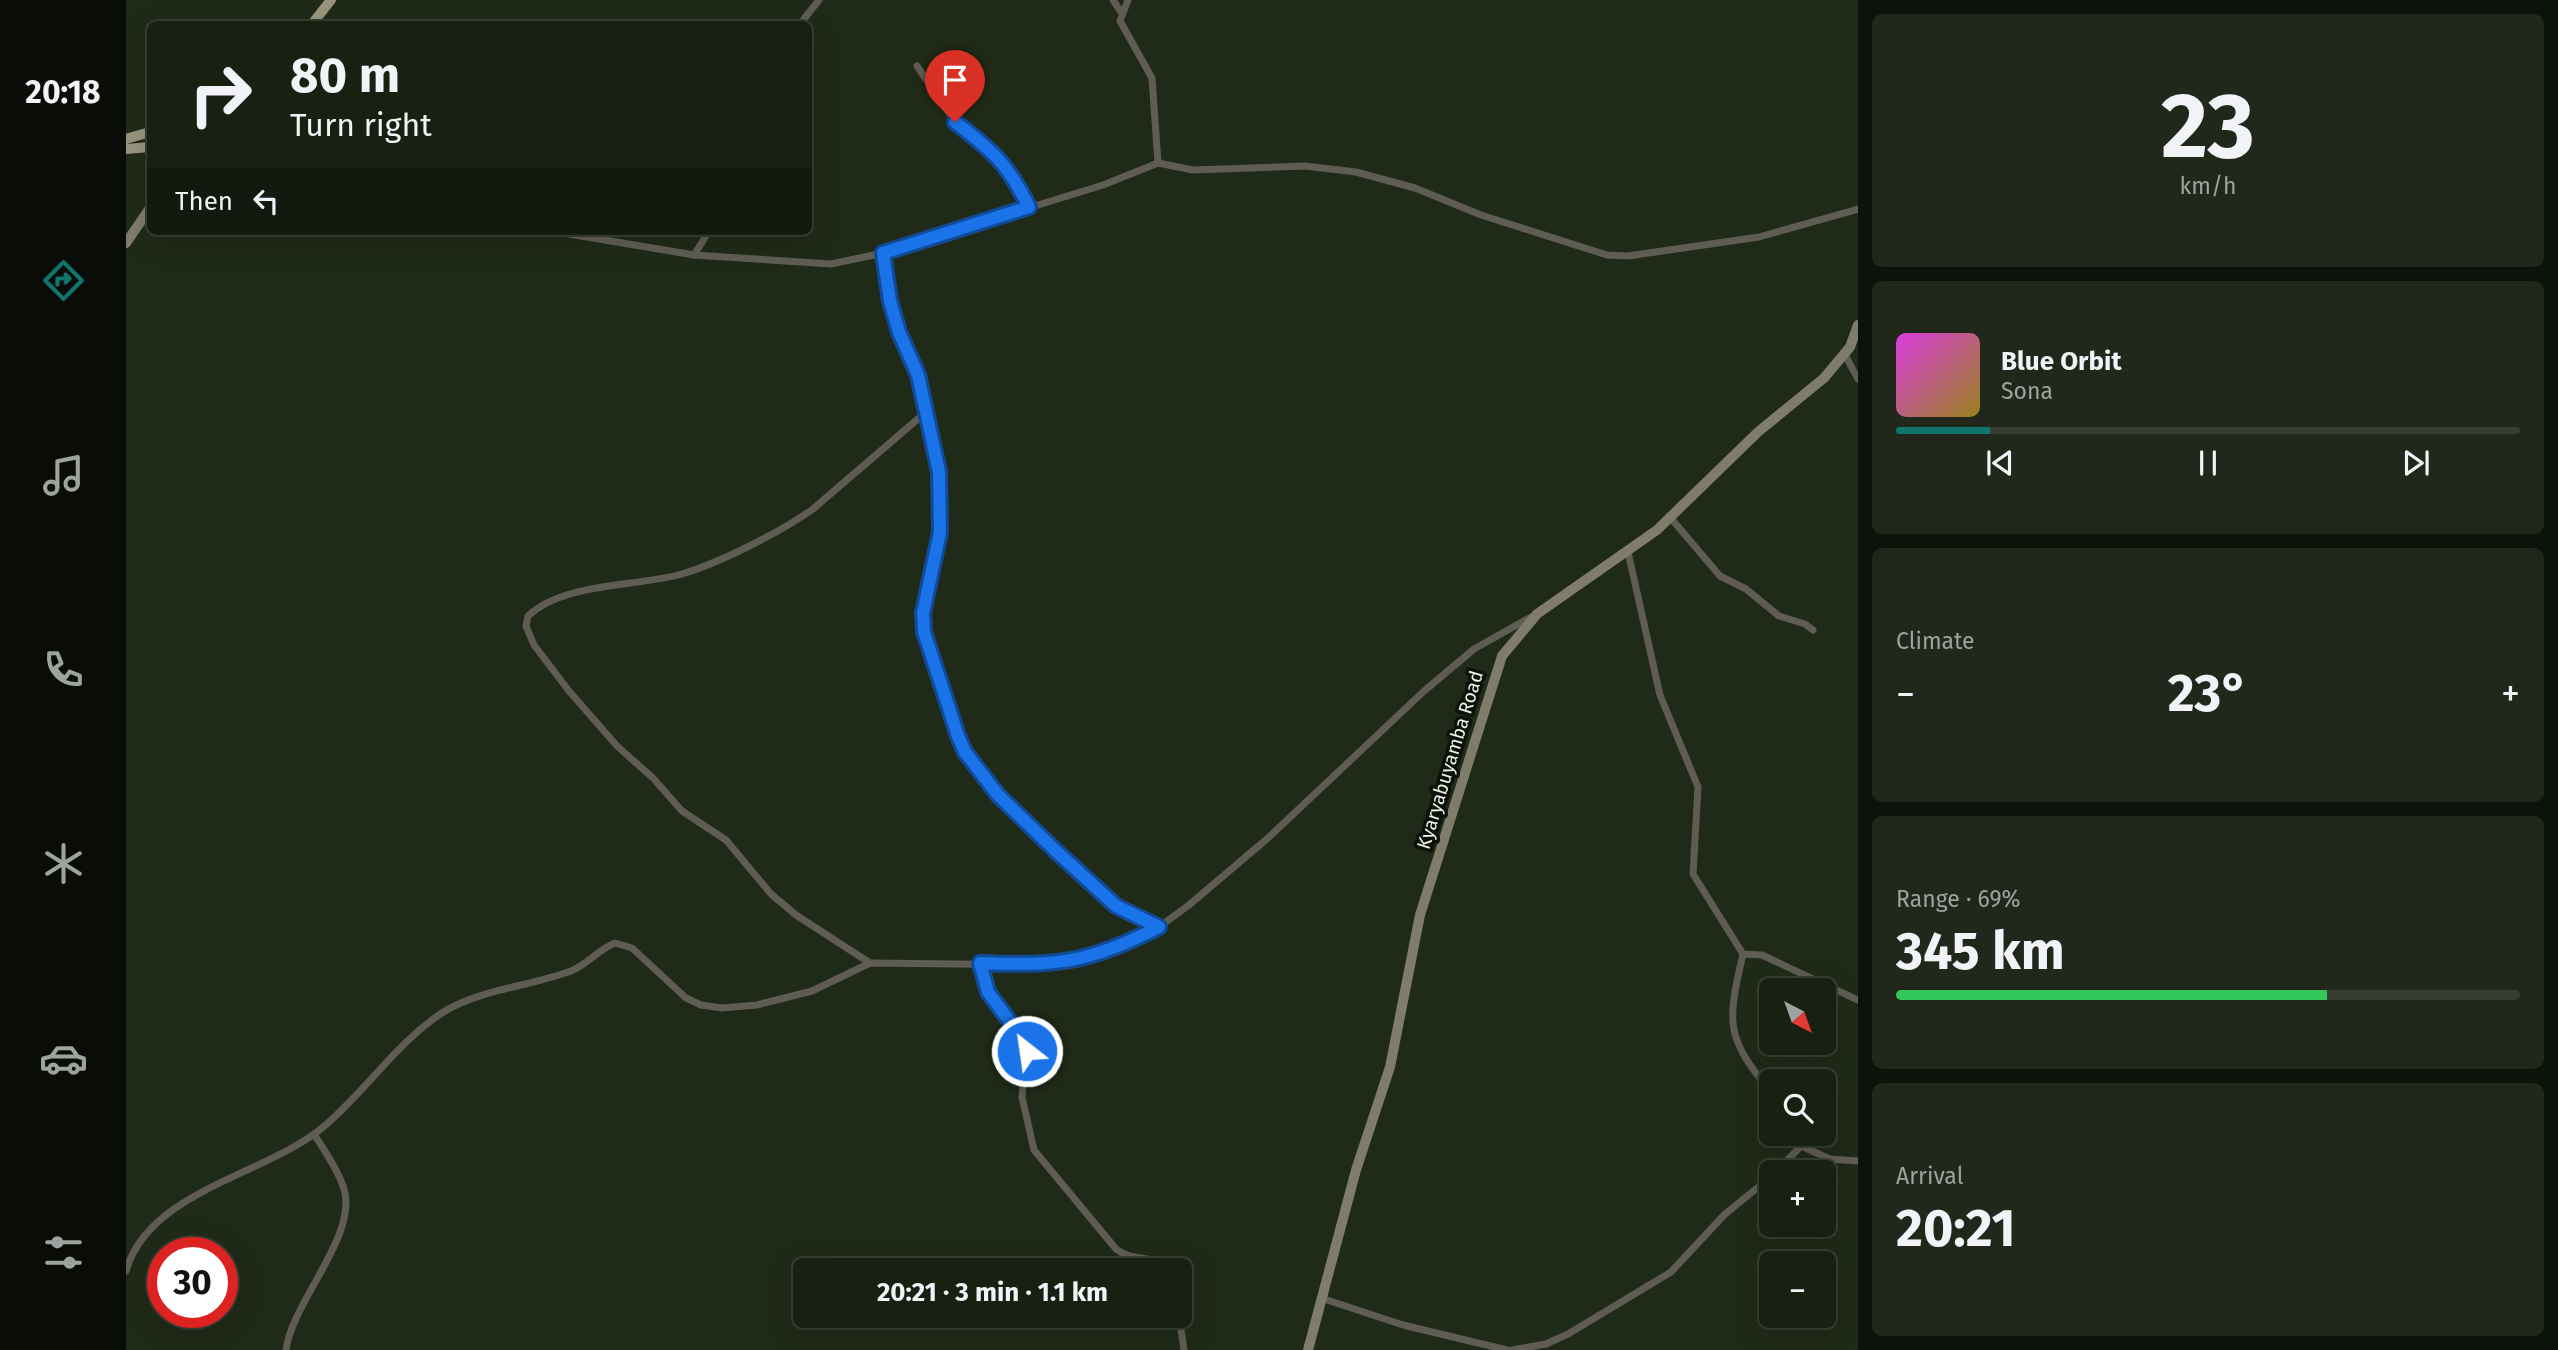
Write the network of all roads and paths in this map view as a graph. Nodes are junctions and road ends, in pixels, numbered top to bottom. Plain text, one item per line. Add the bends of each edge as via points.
1 (331, 0) edge
2 (819, 0) edge
3 (1113, 0) edge
4 (1128, 0) edge
5 (1121, 12) junction
6 (314, 21) edge
7 (802, 21) edge
8 (917, 66) dead end
9 (147, 132) edge
10 (126, 139) edge
11 (147, 146) edge
12 (126, 149) edge
13 (1158, 163) junction
14 (1029, 207) junction
15 (1858, 209) edge
16 (147, 212) edge
17 (575, 235) edge
18 (706, 235) edge
19 (126, 243) edge
20 (883, 253) junction
21 (694, 255) junction
22 (1858, 325) edge
23 (1844, 355) junction
24 (1858, 379) edge
25 (926, 412) junction
26 (1669, 516) junction
27 (1628, 552) junction
28 (1537, 614) junction
29 (1813, 630) dead end
30 (1159, 927) junction
31 (1743, 954) junction
32 (980, 963) junction
33 (870, 964) junction
34 (1858, 1000) edge
35 (1759, 1075) edge
36 (314, 1134) junction
37 (1801, 1146) joint
38 (1788, 1160) edge
39 (1858, 1161) edge
40 (1759, 1187) edge
41 (1141, 1258) edge
42 (126, 1271) edge
43 (1324, 1299) junction
44 (1181, 1328) edge
45 (286, 1350) edge
46 (1184, 1350) edge
47 (1308, 1350) edge
48 (1510, 1350) edge

1 - 6 main road
2 - 7 street
3 - 5 street
4 - 5 street
5 - 13 street via 1120,21 1152,78
8 - 14 street via 955,122 995,152 1010,170
9 - 10 main road
11 - 12 main road
13 - 14 street
13 - 15 street via 1193,170 1292,165 1356,172 1617,256 1759,237
14 - 20 street
16 - 19 street
17 - 21 street
18 - 21 street
20 - 21 street via 831,264
20 - 25 street via 890,301 918,375
22 - 23 street, Kyaryabuyamba Road
23 - 24 street
23 - 26 street, Kyaryabuyamba Road
25 - 30 street via 939,472 940,532 923,613 924,632 965,752 998,795 1116,906
25 - 33 street via 792,523 685,573 547,601 528,615 526,626 534,645 584,709 682,811 726,840 771,894 796,915
26 - 27 street, Kyaryabuyamba Road
26 - 29 street via 1720,576 1746,589 1779,616
27 - 28 street, Kyaryabuyamba Road
27 - 31 street via 1660,695 1698,788 1693,874
28 - 30 street via 1474,649 1268,838
28 - 43 street, Kyaryabuyamba Road via 1502,656 1493,679 1420,915 1390,1068 1356,1170
30 - 32 street via 1071,962
31 - 34 street via 1762,955
31 - 35 street via 1733,1013 1735,1041
32 - 33 street
32 - 41 street via 988,992 1026,1044 1022,1097 1034,1150 1115,1249
33 - 36 street via 812,991 757,1005 722,1008 686,998 632,948 615,943 569,971 448,1010 387,1060
36 - 42 street via 166,1215 141,1240
36 - 45 street via 344,1187 344,1207 334,1249 296,1313
37 - 38 street
37 - 39 street via 1830,1159
40 - 48 street via 1725,1214 1671,1272 1568,1334 1538,1346
43 - 47 street, Kyaryabuyamba Road
43 - 48 street via 1403,1325
44 - 46 street

